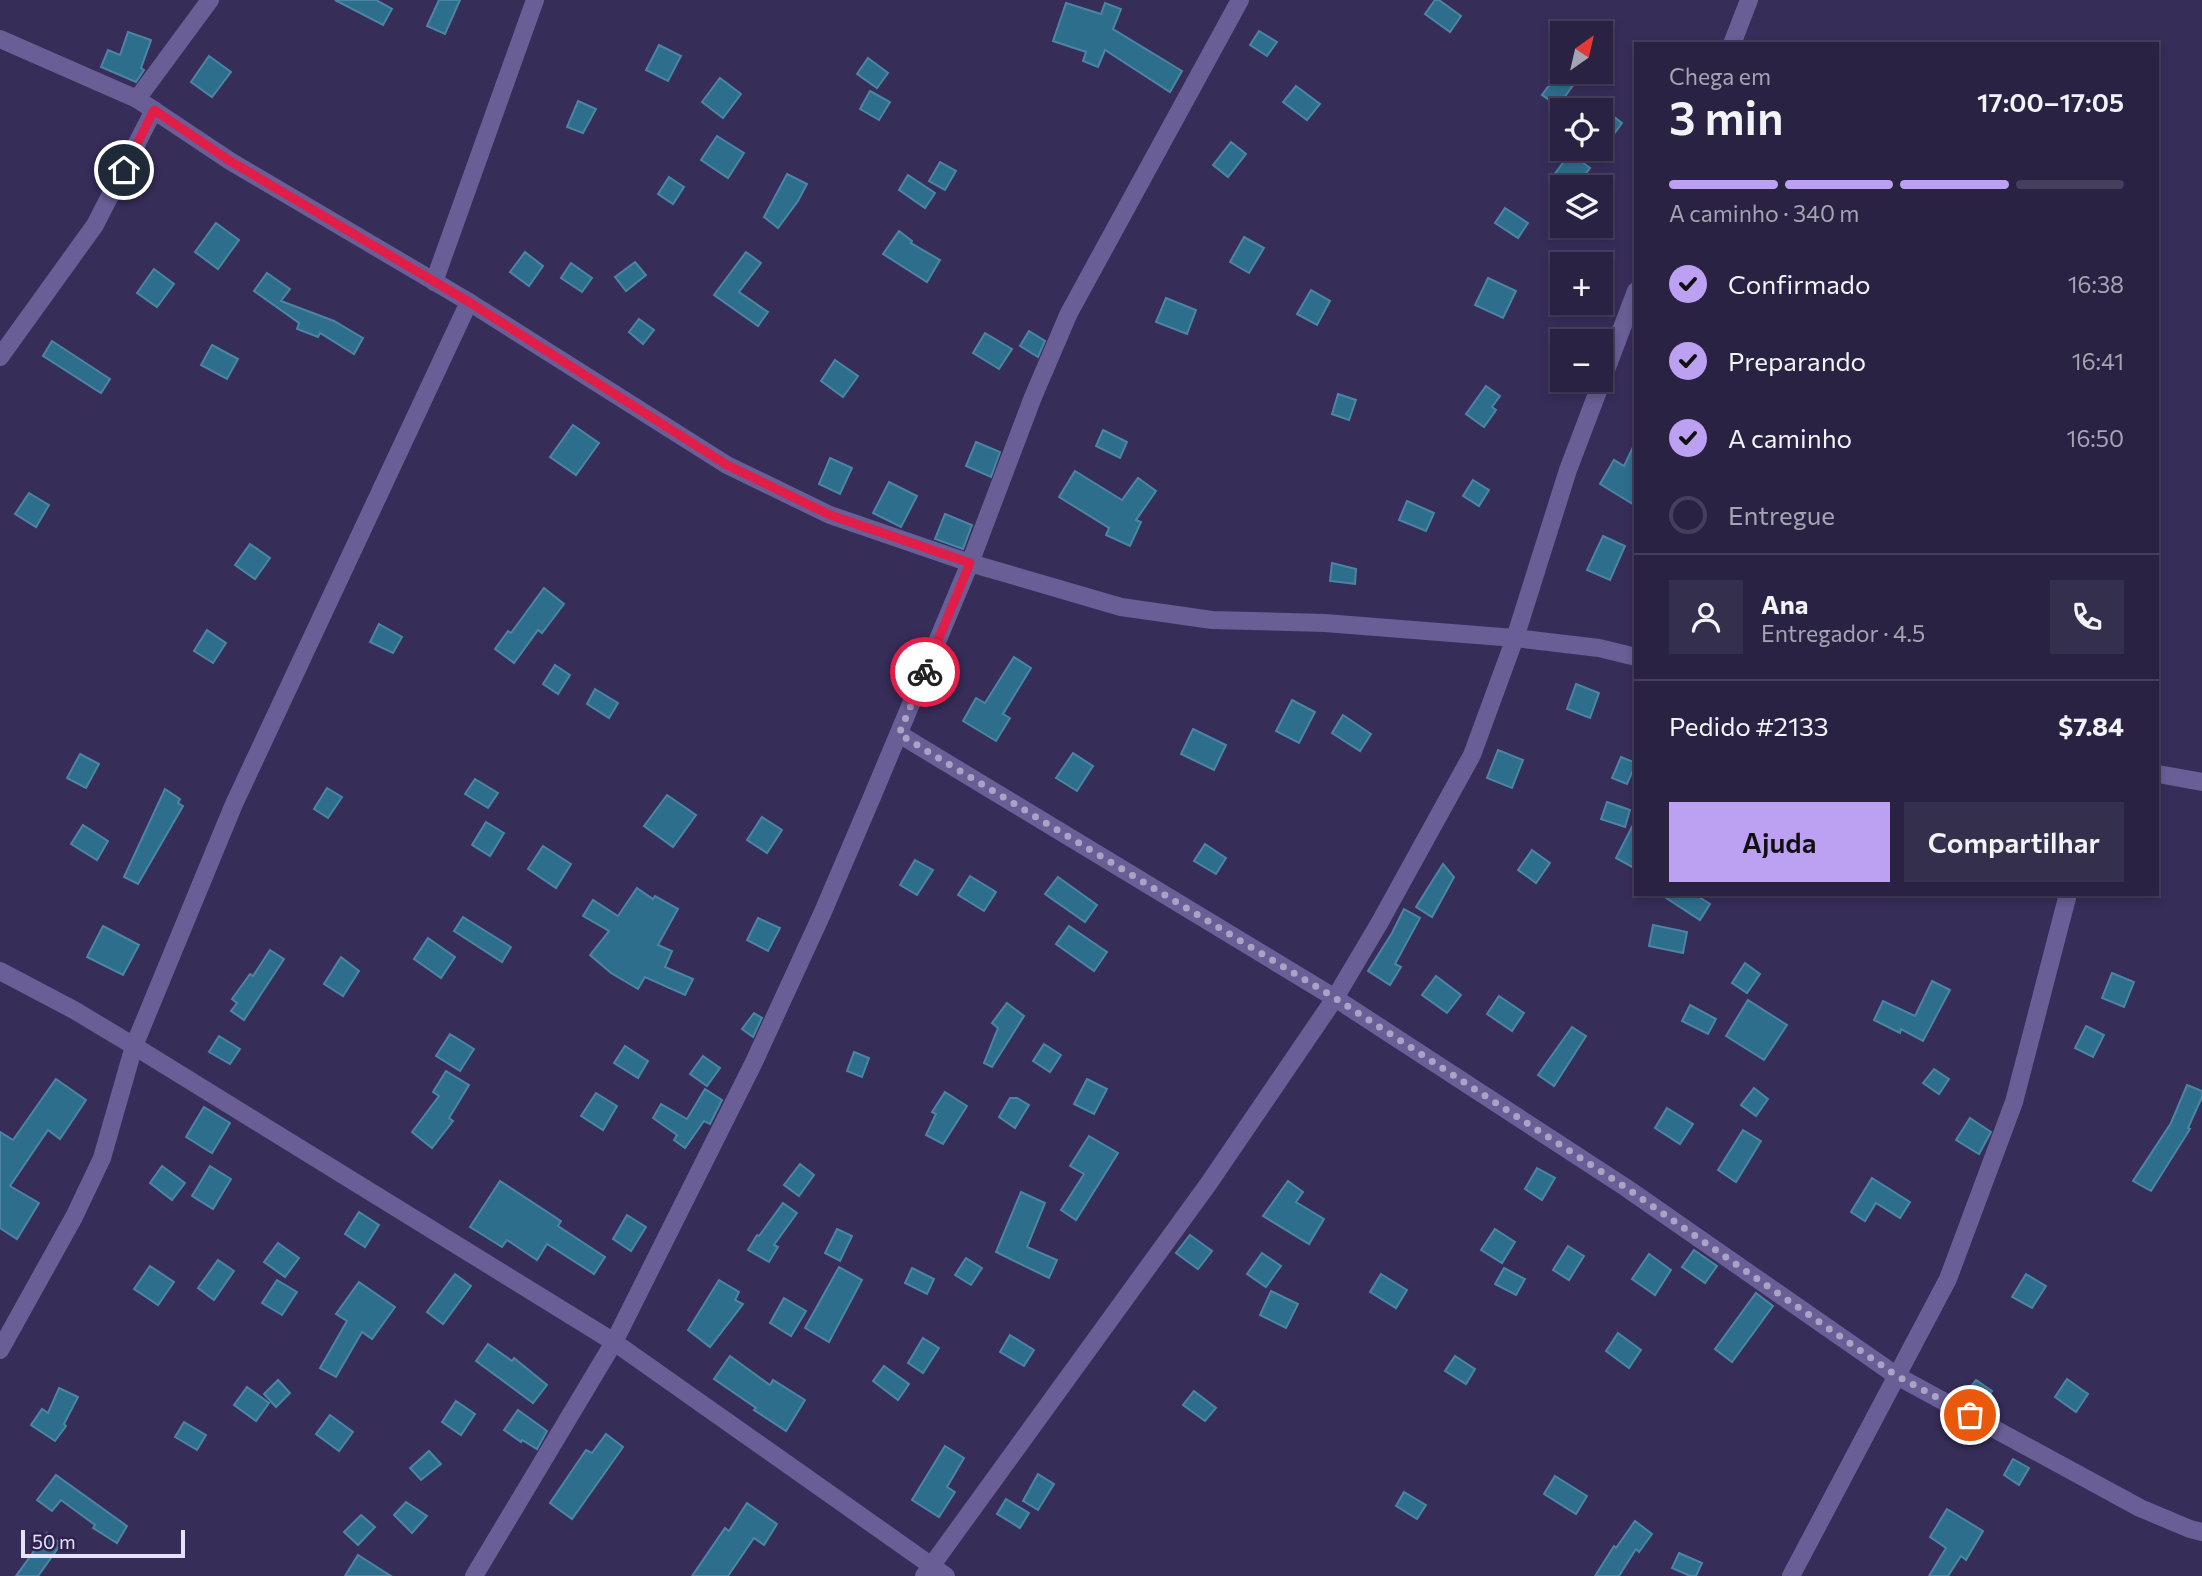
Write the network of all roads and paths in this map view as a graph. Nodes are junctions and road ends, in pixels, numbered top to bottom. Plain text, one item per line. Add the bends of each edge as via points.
1 (210, 0) edge
2 (535, 0) edge
3 (1240, 0) edge
4 (1749, 0) edge
5 (0, 39) edge
6 (1733, 42) edge
7 (137, 99) junction
8 (154, 110) junction
9 (434, 282) junction
10 (1634, 296) edge
11 (469, 302) junction
12 (0, 357) edge
13 (970, 563) junction
14 (1515, 638) junction
15 (1634, 657) edge
16 (899, 734) junction
17 (2159, 774) edge
18 (2202, 782) edge
19 (2067, 896) edge
20 (0, 971) edge
21 (1335, 998) junction
22 (134, 1046) junction
23 (614, 1342) junction
24 (0, 1350) edge
25 (1897, 1376) junction
26 (2202, 1532) edge
27 (934, 1572) edge
28 (474, 1576) edge
29 (1791, 1576) edge

1 - 7 street
2 - 9 street
3 - 13 street via 1069,313
4 - 6 street
5 - 7 street
7 - 8 street
8 - 9 street via 230,161
8 - 12 street via 95,225
9 - 11 street
10 - 14 street via 1568,470
11 - 13 street via 727,465 830,515
11 - 22 street via 234,804
13 - 14 street via 1121,607 1212,620
13 - 16 street
14 - 15 street
14 - 21 street via 1472,755
16 - 21 street
16 - 23 street via 760,1050
17 - 18 street
19 - 25 street via 2014,1102 1948,1279
20 - 22 street
21 - 25 street via 1625,1187
21 - 27 street
22 - 23 street
22 - 24 street via 102,1158 75,1217
23 - 27 street
23 - 28 street
25 - 26 street via 2140,1508
25 - 29 street

